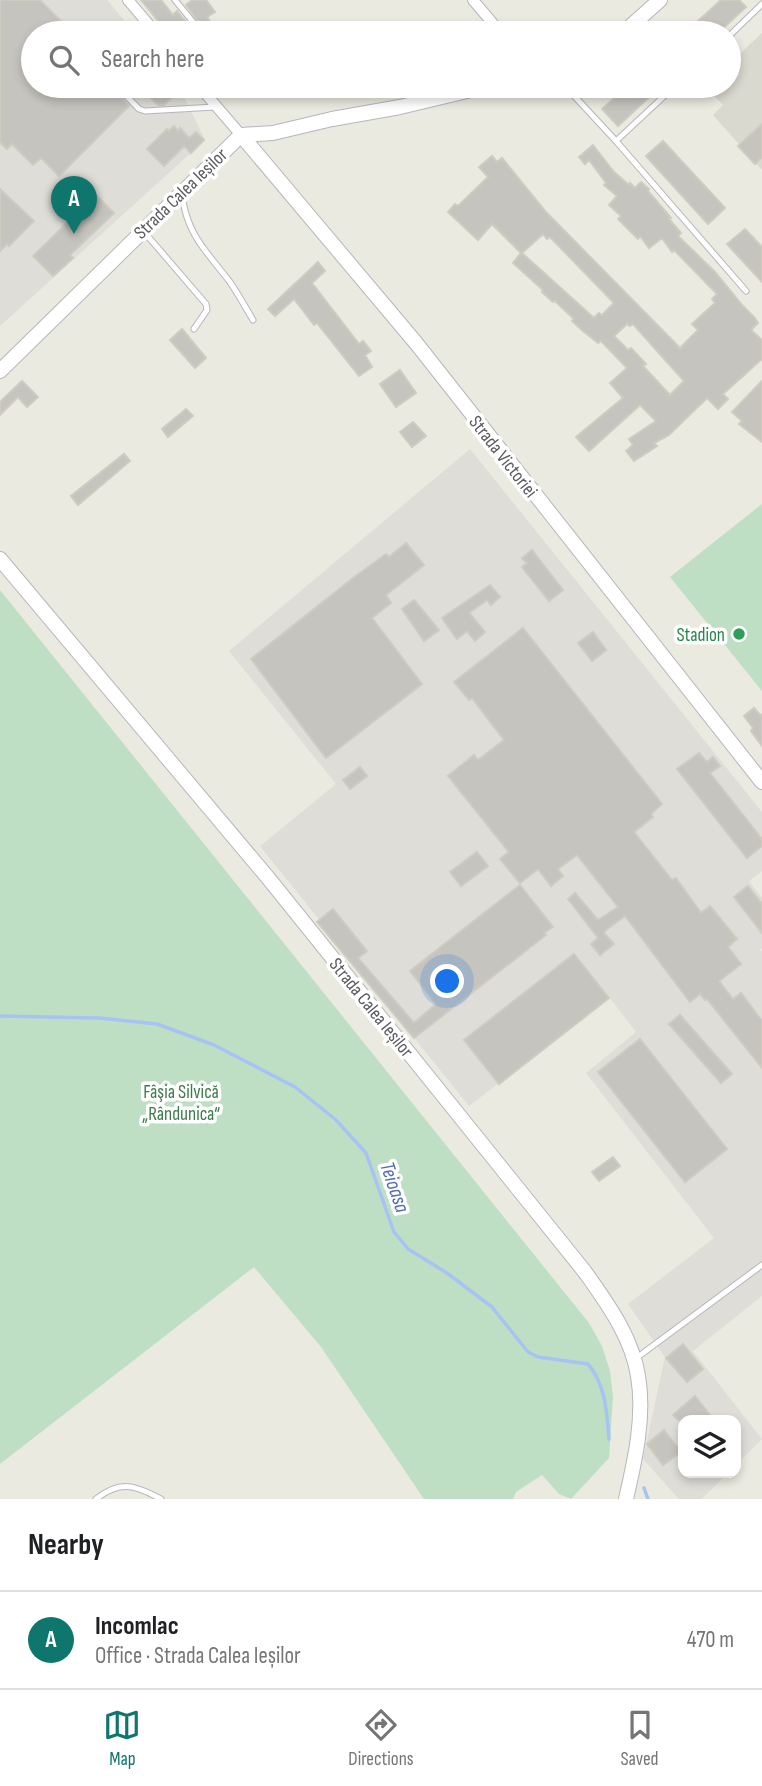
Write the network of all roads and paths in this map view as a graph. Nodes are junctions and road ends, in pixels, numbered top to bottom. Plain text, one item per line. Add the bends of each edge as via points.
1 (128, 0) edge
2 (175, 0) edge
3 (473, 0) edge
4 (660, 0) edge
5 (762, 4) edge
6 (146, 21) edge
7 (192, 21) edge
8 (491, 21) edge
9 (636, 21) edge
10 (741, 24) edge
11 (129, 98) edge
12 (210, 98) edge
13 (438, 98) edge
14 (576, 98) edge
15 (662, 98) edge
16 (217, 107) junction
17 (241, 135) junction
18 (616, 141) junction
19 (181, 192) junction
20 (142, 230) junction
21 (746, 290) dead end
22 (253, 320) dead end
23 (194, 329) dead end
24 (0, 371) edge
25 (0, 559) edge
26 (762, 782) edge
27 (762, 1265) edge
28 (634, 1359) junction
29 (96, 1499) edge
30 (161, 1499) edge
31 (626, 1499) edge

1 - 6 street
2 - 7 lane
3 - 8 street
4 - 9 street
5 - 10 lane
11 - 16 lane via 145,111
12 - 16 street
13 - 17 street, Strada Calea Ieșilor via 273,134
14 - 18 lane
15 - 18 lane
16 - 17 street
17 - 19 street, Strada Calea Ieșilor
17 - 26 street, Strada Victoriei via 416,343
18 - 21 lane
19 - 20 street, Strada Calea Ieșilor
19 - 22 lane via 188,224 199,244
20 - 23 lane via 206,304
20 - 24 street, Strada Calea Ieșilor
25 - 28 street, Strada Calea Ieșilor via 269,879 585,1272 617,1321
27 - 28 lane
28 - 31 street, Strada Calea Ieșilor via 640,1414
29 - 30 lane via 124,1485

